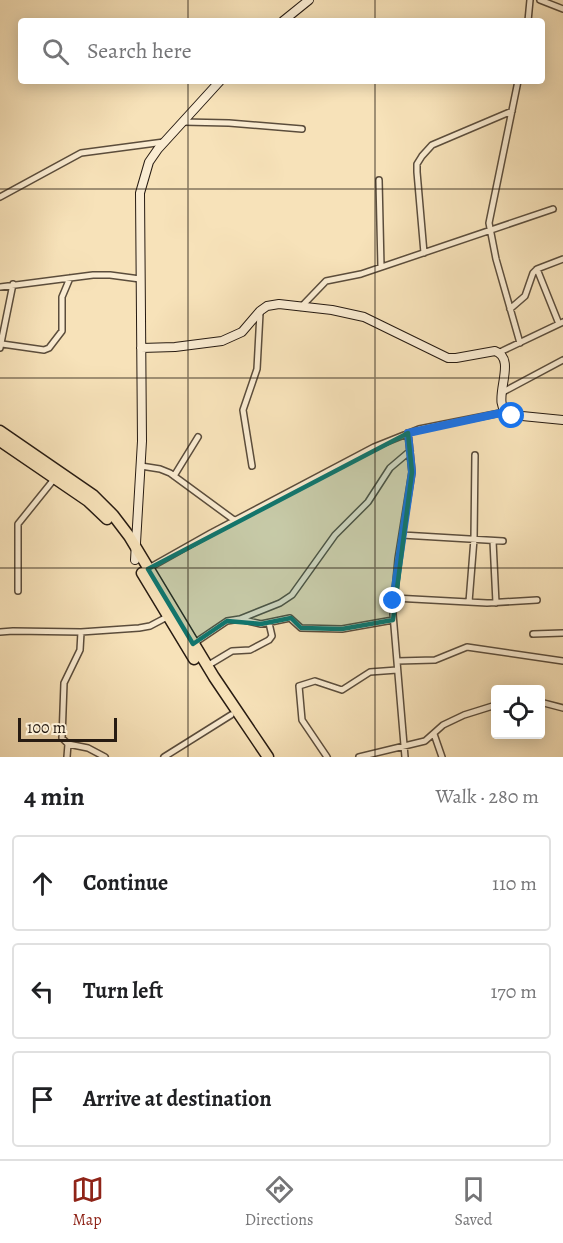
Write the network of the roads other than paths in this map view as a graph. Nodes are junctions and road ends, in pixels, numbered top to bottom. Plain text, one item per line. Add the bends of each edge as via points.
1 (309, 0) edge
2 (530, 0) edge
3 (540, 0) edge
4 (563, 9) edge
5 (287, 18) edge
6 (528, 18) edge
7 (217, 84) edge
8 (517, 84) edge
9 (512, 111) junction
10 (182, 122) junction
11 (302, 129) dead end
12 (164, 142) junction
13 (379, 180) dead end
14 (0, 197) edge
15 (553, 209) dead end
16 (489, 231) junction
17 (424, 253) junction
18 (563, 259) edge
19 (381, 267) junction
20 (537, 269) junction
21 (70, 278) junction
22 (140, 279) junction
23 (13, 285) junction
24 (0, 287) edge
25 (301, 307) junction
26 (510, 309) junction
27 (260, 311) junction
28 (561, 323) edge
29 (520, 343) junction
30 (1, 346) edge
31 (141, 348) junction
32 (500, 352) junction
33 (563, 360) edge
34 (502, 392) junction
35 (505, 412) junction
36 (563, 420) edge
37 (0, 431) edge
38 (408, 433) junction
39 (198, 437) dead end
40 (0, 441) edge
41 (410, 451) junction
42 (475, 455) dead end
43 (141, 466) junction
44 (252, 466) dead end
45 (174, 476) junction
46 (55, 478) junction
47 (234, 520) junction
48 (402, 535) junction
49 (474, 539) junction
50 (493, 541) junction
51 (503, 541) dead end
52 (136, 555) junction
53 (148, 568) junction
54 (18, 591) dead end
55 (394, 598) junction
56 (537, 600) dead end
57 (469, 602) junction
58 (496, 603) junction
59 (167, 617) junction
60 (240, 619) junction
61 (393, 620) junction
62 (269, 623) junction
63 (0, 632) edge
64 (81, 632) junction
65 (563, 633) edge
66 (533, 634) dead end
67 (193, 644) junction
68 (397, 661) junction
69 (563, 662) edge
70 (207, 666) junction
71 (397, 670) junction
72 (545, 703) edge
73 (491, 706) edge
74 (563, 708) edge
75 (231, 715) junction
76 (434, 734) junction
77 (68, 744) junction
78 (404, 745) junction
79 (66, 757) edge
80 (105, 757) edge
81 (164, 757) edge
82 (260, 757) edge
83 (268, 757) edge
84 (327, 757) edge
85 (359, 757) edge
86 (405, 757) edge
87 (442, 757) edge

1 - 5 main road
2 - 6 street
3 - 4 street
7 - 10 main road
8 - 9 street
9 - 16 street
9 - 17 street via 432,145 417,164
10 - 11 street
10 - 12 main road
12 - 14 street via 81,153
12 - 22 main road via 148,162 140,193
13 - 19 street
15 - 16 street
16 - 17 street
16 - 26 street
17 - 19 street
18 - 20 street
19 - 25 street via 326,281
20 - 26 street via 525,296
20 - 28 street
21 - 22 street via 110,275
21 - 23 street
21 - 30 street via 62,297 62,331 49,348
22 - 31 main road
23 - 24 street
23 - 30 street
25 - 27 main road via 272,305
25 - 32 main road via 364,317 448,358
26 - 29 street
27 - 31 main road via 242,332 222,341
27 - 44 street via 256,372 243,410
28 - 29 street
29 - 32 street
31 - 43 main road
32 - 34 main road via 505,366
33 - 34 street
34 - 35 main road
35 - 36 main road via 512,416
35 - 38 street
37 - 52 highway via 103,504 122,526
38 - 41 street
38 - 47 street
39 - 45 street
40 - 46 highway
41 - 48 street via 412,472
41 - 60 street via 390,468 368,502 335,535 292,595
42 - 49 street
43 - 45 street
43 - 52 main road
45 - 47 street
46 - 52 highway via 99,511
46 - 54 street via 18,524
47 - 53 street
48 - 49 street
48 - 55 street
49 - 50 street
49 - 57 street
50 - 51 street
50 - 58 street
52 - 53 highway
52 - 59 highway
53 - 67 highway
55 - 57 street
55 - 61 street
56 - 58 street
57 - 58 street
59 - 64 street via 144,628
59 - 75 highway
60 - 62 street
60 - 67 street via 227,621
61 - 62 street via 342,629 301,628 290,618
61 - 68 street
62 - 70 street via 269,640 250,650 232,651
63 - 64 street
64 - 77 street via 80,650 64,683 61,732
65 - 66 street
67 - 70 highway
68 - 69 street via 435,660 467,647
68 - 71 street
70 - 83 highway
71 - 78 street
71 - 84 street via 366,673 342,690 315,681 299,686 302,720
72 - 74 street
73 - 76 street via 443,725
75 - 81 street
75 - 82 highway
76 - 78 street via 425,741
76 - 87 street
77 - 79 street
77 - 80 street
78 - 85 street
78 - 86 street

